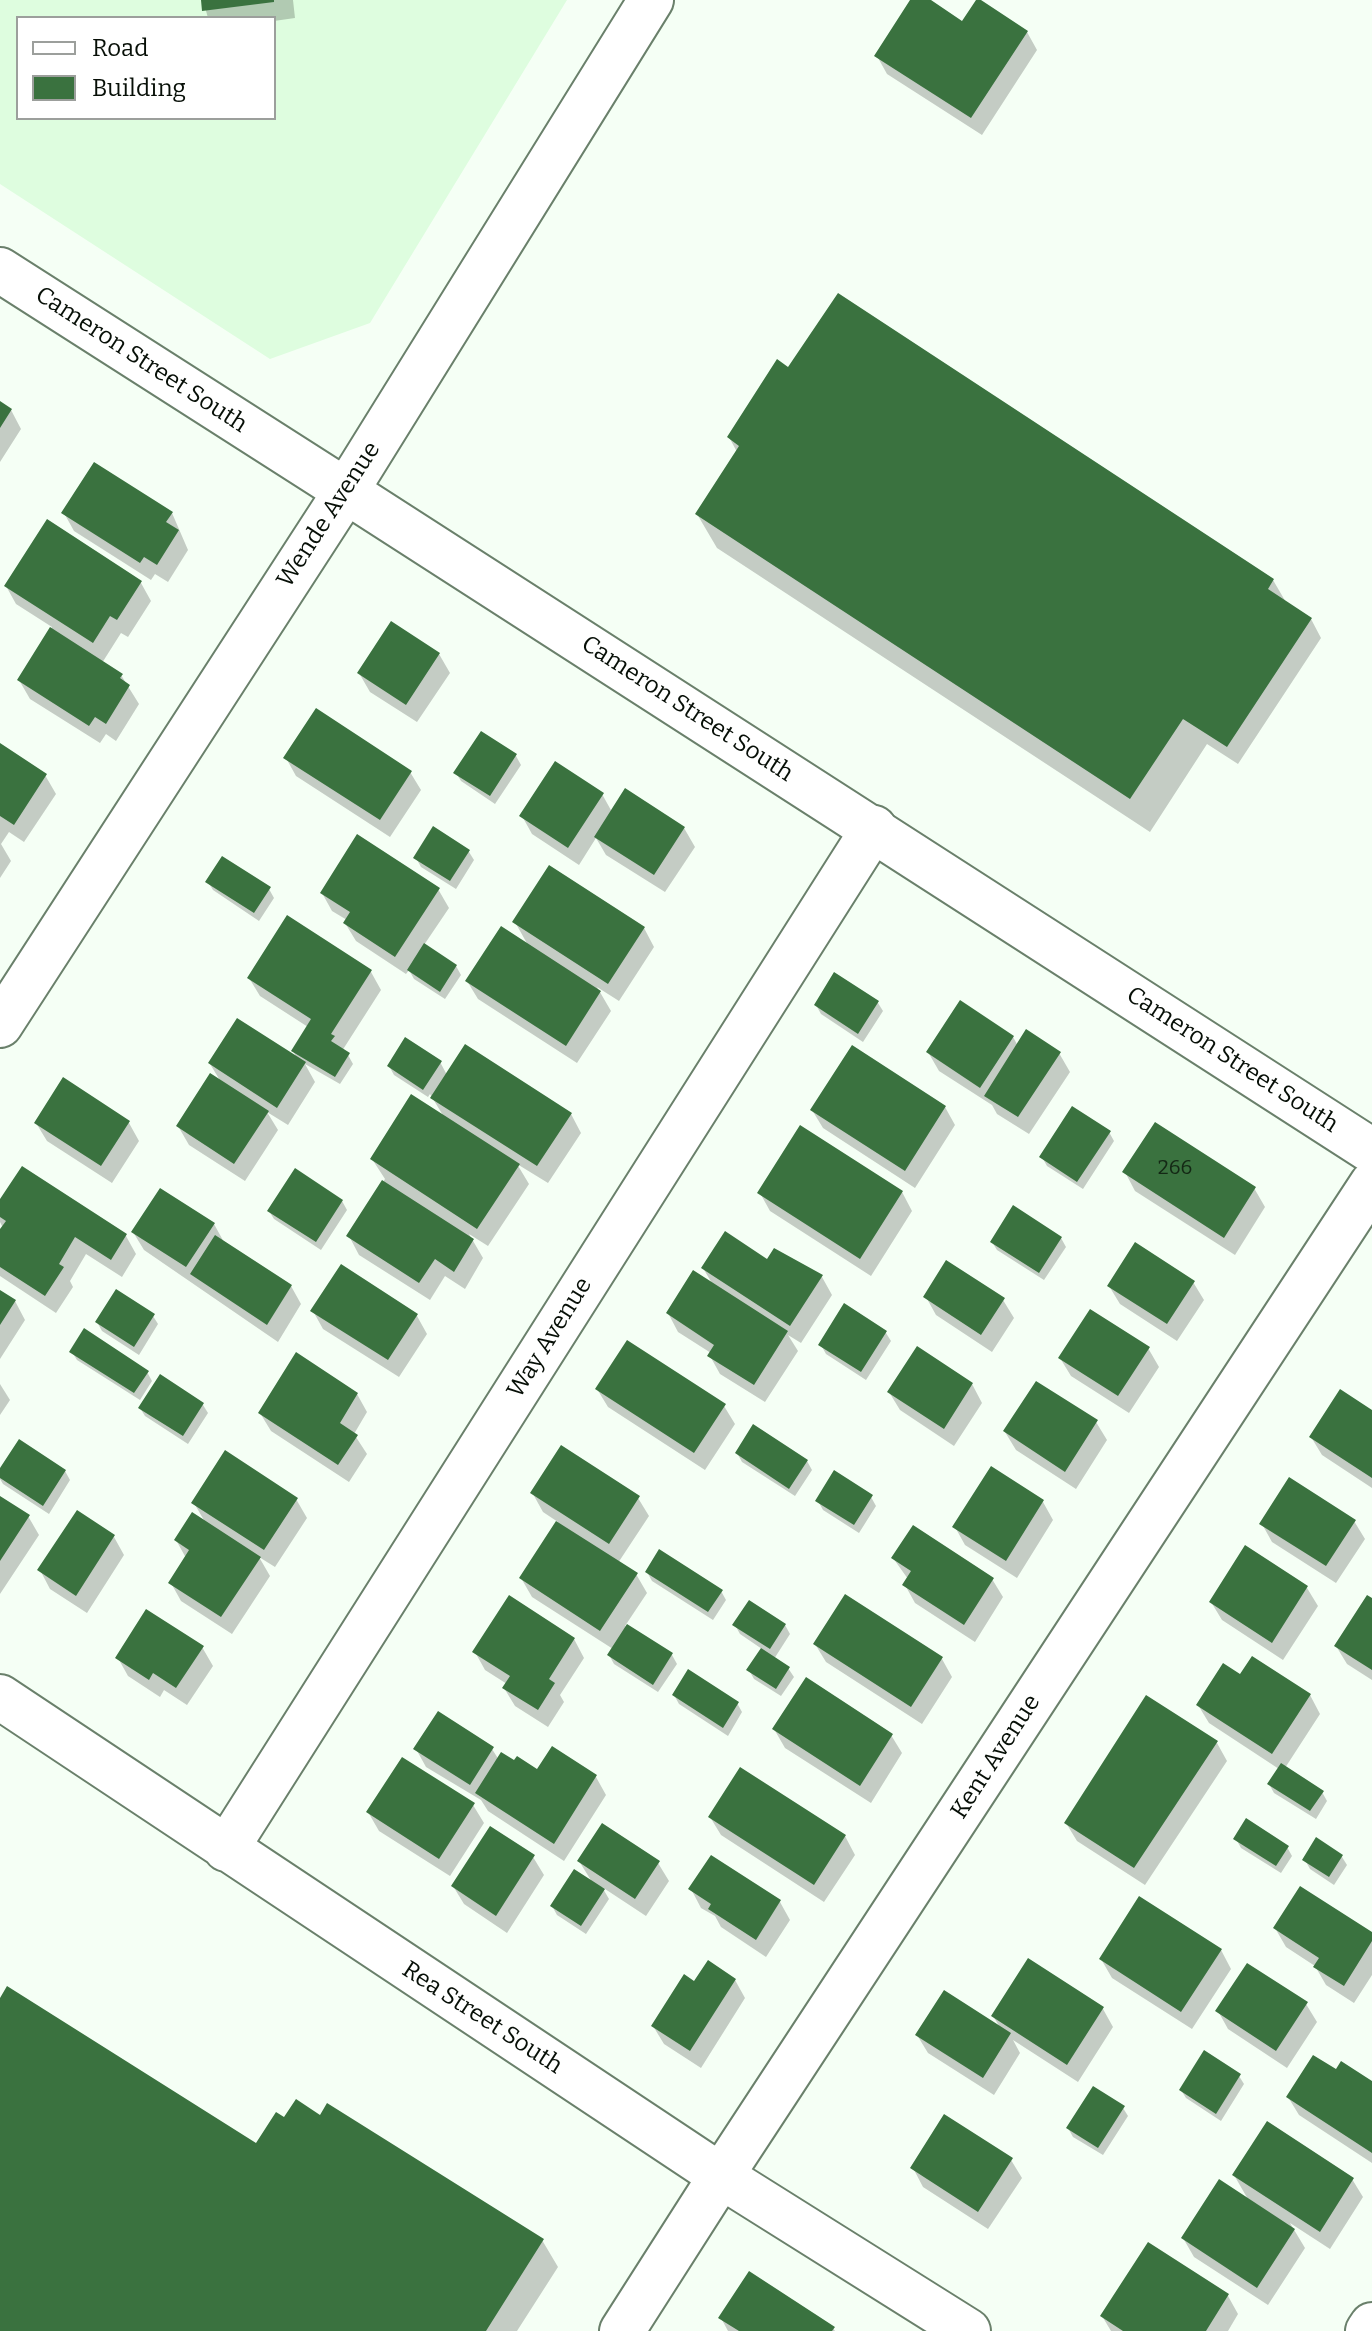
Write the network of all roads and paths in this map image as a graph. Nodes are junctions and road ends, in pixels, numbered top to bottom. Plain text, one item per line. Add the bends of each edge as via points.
1 (651, 0) edge
2 (0, 270) edge
3 (346, 491) junction
4 (874, 828) junction
5 (0, 1025) edge
6 (1372, 1151) edge
7 (1372, 1184) edge
8 (0, 1697) edge
9 (226, 1849) junction
10 (721, 2176) junction
11 (1372, 2325) edge
12 (622, 2331) edge
13 (968, 2331) edge
14 (1368, 2331) edge

1 - 3 street, Wende Avenue
2 - 3 street, Cameron Street South
3 - 4 street, Cameron Street South
3 - 5 street, Wende Avenue
4 - 6 street, Cameron Street South
4 - 9 street, Way Avenue
7 - 10 street, Kent Avenue
8 - 9 street, Rea Street South
9 - 10 street, Rea Street South
10 - 12 street, Kent Avenue
10 - 13 street, Rea Street South
11 - 14 street

